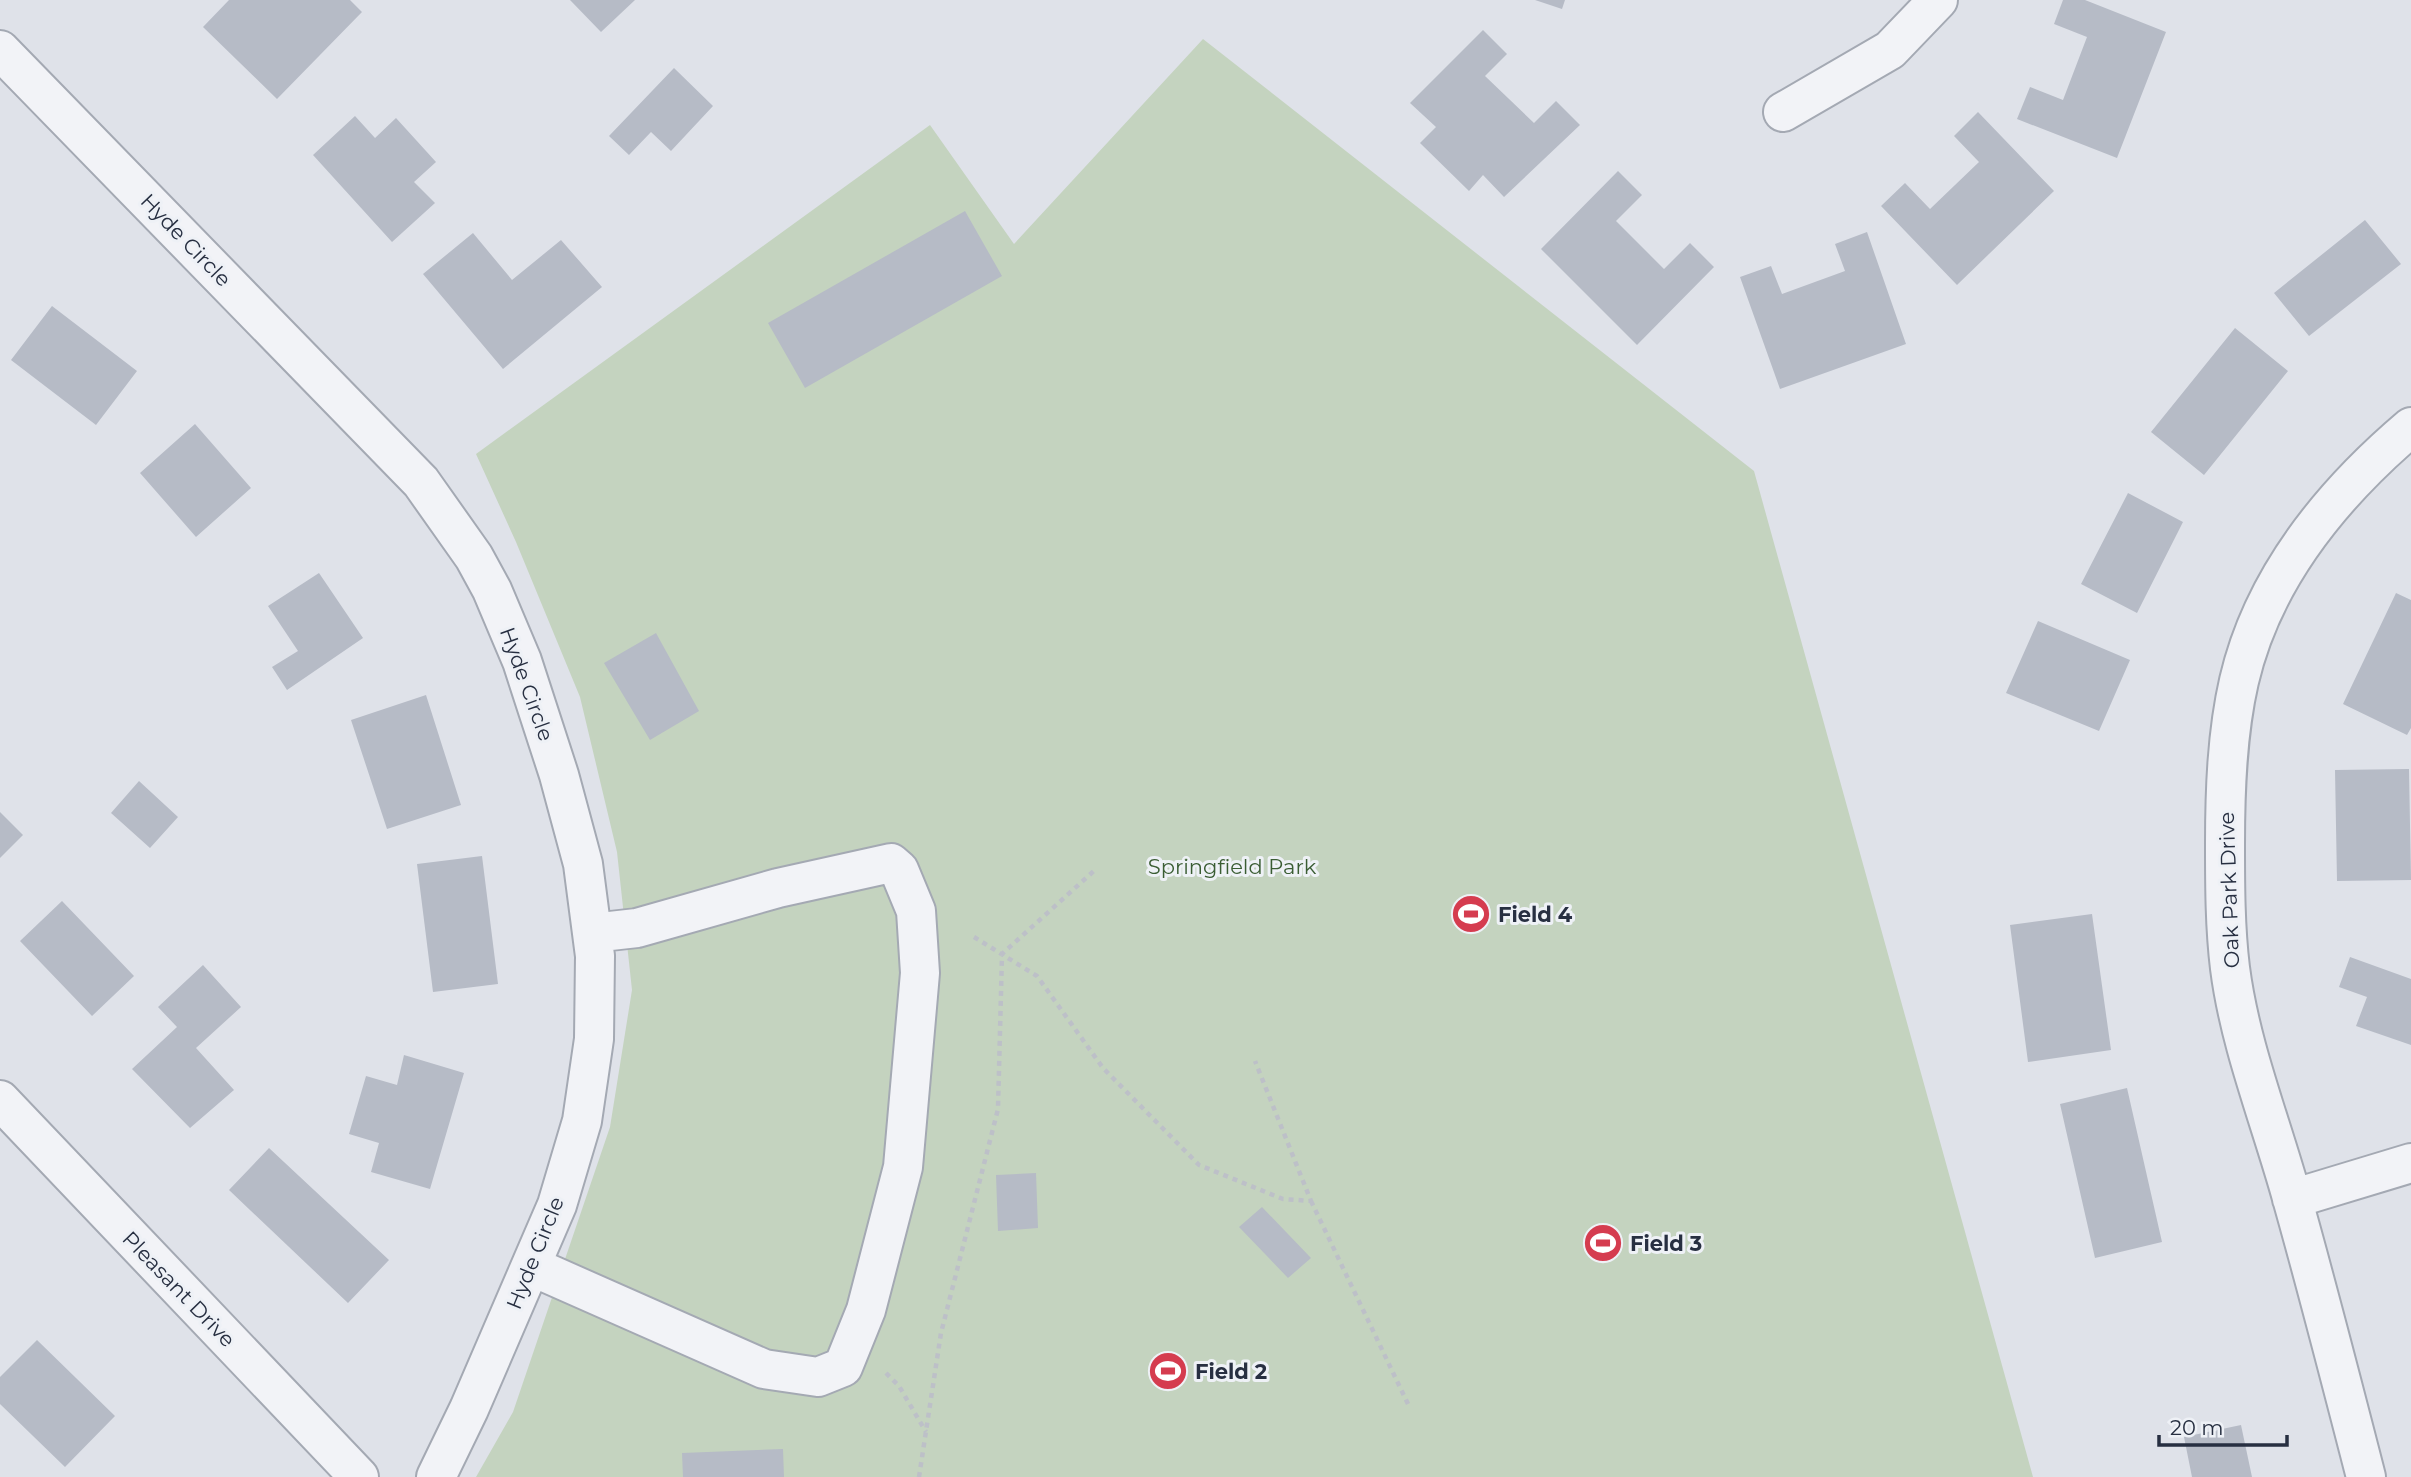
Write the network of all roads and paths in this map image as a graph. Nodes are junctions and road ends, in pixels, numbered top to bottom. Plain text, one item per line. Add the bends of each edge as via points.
1 (1938, 0) edge
2 (0, 50) edge
3 (1783, 113) dead end
4 (2411, 427) edge
5 (1096, 869) dead end
6 (592, 933) junction
7 (974, 937) dead end
8 (1002, 954) junction
9 (1255, 1061) dead end
10 (0, 1100) edge
11 (2411, 1163) edge
12 (2292, 1199) junction
13 (1311, 1201) junction
14 (531, 1266) junction
15 (899, 1386) dead end
16 (1408, 1404) dead end
17 (926, 1433) junction
18 (359, 1477) edge
19 (436, 1477) edge
20 (919, 1477) edge
21 (2366, 1477) edge

1 - 3 street via 1890,50
2 - 6 street, Hyde Circle via 384,442 421,482 474,557 522,661 559,775 583,863
4 - 12 street, Oak Park Drive via 2374,458 2293,555 2250,643 2233,713 2225,807 2230,969 2243,1031
5 - 8 path
6 - 14 street, Hyde Circle via 596,956 594,1039 582,1121 557,1205
6 - 14 street via 637,928 778,888 891,863 899,870 916,911 920,972 903,1167 854,1340 843,1367 818,1377 764,1369
7 - 8 path
8 - 13 path via 1037,976 1103,1068 1199,1165 1283,1199
8 - 17 path via 998,1109 941,1333
9 - 13 path
10 - 18 street, Pleasant Drive
11 - 12 street
12 - 21 street, Oak Park Drive
13 - 16 path
14 - 19 street, Hyde Circle
15 - 17 path
17 - 20 path

